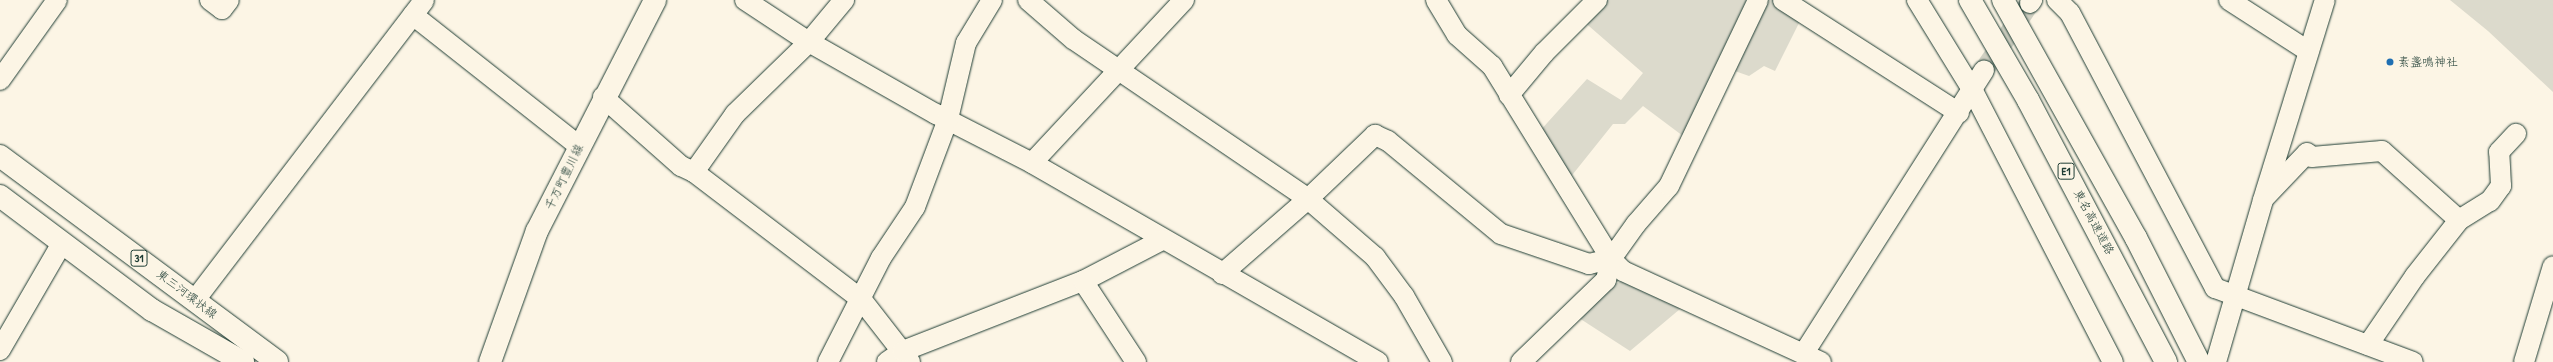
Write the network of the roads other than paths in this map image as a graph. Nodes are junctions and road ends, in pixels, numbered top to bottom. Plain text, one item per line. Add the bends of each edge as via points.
1 (57, 0) edge
2 (210, 0) edge
3 (229, 0) edge
4 (655, 0) edge
5 (745, 0) edge
6 (844, 0) edge
7 (992, 0) edge
8 (1028, 0) edge
9 (1184, 0) edge
10 (1436, 0) edge
11 (1597, 0) edge
12 (1758, 0) edge
13 (1783, 0) edge
14 (1917, 0) edge
15 (1970, 0) edge
16 (2003, 0) edge
17 (2057, 0) edge
18 (2229, 0) edge
19 (2325, 0) edge
20 (418, 7) edge
21 (809, 42) junction
22 (2308, 51) junction
23 (1984, 70) tunnel mouth
24 (1119, 71) junction
25 (0, 80) edge
26 (1972, 91) junction
27 (1509, 95) junction
28 (603, 97) junction
29 (1959, 113) junction
30 (948, 119) junction
31 (2516, 134) dead end
32 (579, 146) junction
33 (0, 156) edge
34 (1032, 163) junction
35 (694, 172) junction
36 (0, 196) edge
37 (1308, 199) junction
38 (2263, 200) junction
39 (2459, 220) junction
40 (1162, 240) junction
41 (62, 243) junction
42 (1612, 259) junction
43 (2553, 266) edge
44 (1222, 274) junction
45 (1083, 281) junction
46 (2236, 295) junction
47 (861, 299) junction
48 (195, 300) junction
49 (0, 350) edge
50 (2372, 352) edge
51 (2162, 353) edge
52 (906, 357) edge
53 (1813, 358) edge
54 (243, 362) edge
55 (277, 362) edge
56 (490, 362) edge
57 (828, 362) edge
58 (886, 362) edge
59 (1136, 362) edge
60 (1378, 362) edge
61 (1442, 362) edge
62 (1521, 362) edge
63 (2113, 362) edge
64 (2199, 362) edge
65 (2216, 362) edge
66 (2413, 362) edge
67 (2524, 362) edge

1 - 25 street
2 - 3 street via 222,9
4 - 28 main road, 千万町豊川線
5 - 21 street
6 - 21 street
7 - 30 street via 966,43
8 - 24 street via 1072,39
9 - 24 street
10 - 27 street via 1457,35 1492,66
11 - 27 street via 1544,53
12 - 42 street via 1669,186 1636,224
13 - 29 street
14 - 26 street
15 - 51 main road, 東名高速道路 / E1 via 2036,114
16 - 64 main road, E1 via 2136,238
17 - 46 street via 2070,13 2215,288
18 - 22 street
19 - 22 street
20 - 32 street
20 - 48 street
21 - 30 street
21 - 35 street via 736,114
22 - 38 street
23 - 26 street
24 - 34 street
24 - 37 street
26 - 29 street
26 - 63 street
27 - 42 street
28 - 32 main road, 千万町豊川線
28 - 35 street via 681,166
29 - 53 street
30 - 34 street
30 - 47 street via 915,207 881,258
31 - 39 street via 2500,152 2502,186 2490,201
32 - 56 main road, 千万町豊川線 via 537,231
33 - 48 main road, 東三河環状線 / 31
34 - 40 street
35 - 47 street
36 - 41 main road
37 - 42 street via 1375,135 1388,141 1501,234 1589,264
37 - 44 street
37 - 61 street via 1375,256 1404,296
38 - 39 street via 2307,153 2312,157 2382,151
38 - 46 street
39 - 50 street via 2414,276
40 - 44 street
40 - 45 street
41 - 49 street
41 - 54 main road via 152,310
42 - 53 street via 1623,272
42 - 62 street via 1606,280
43 - 67 street
44 - 60 street
45 - 52 street
45 - 59 street
46 - 50 street
46 - 65 street
47 - 52 street
47 - 57 street
48 - 55 main road, 東三河環状線 / 31
50 - 66 street
52 - 58 street

